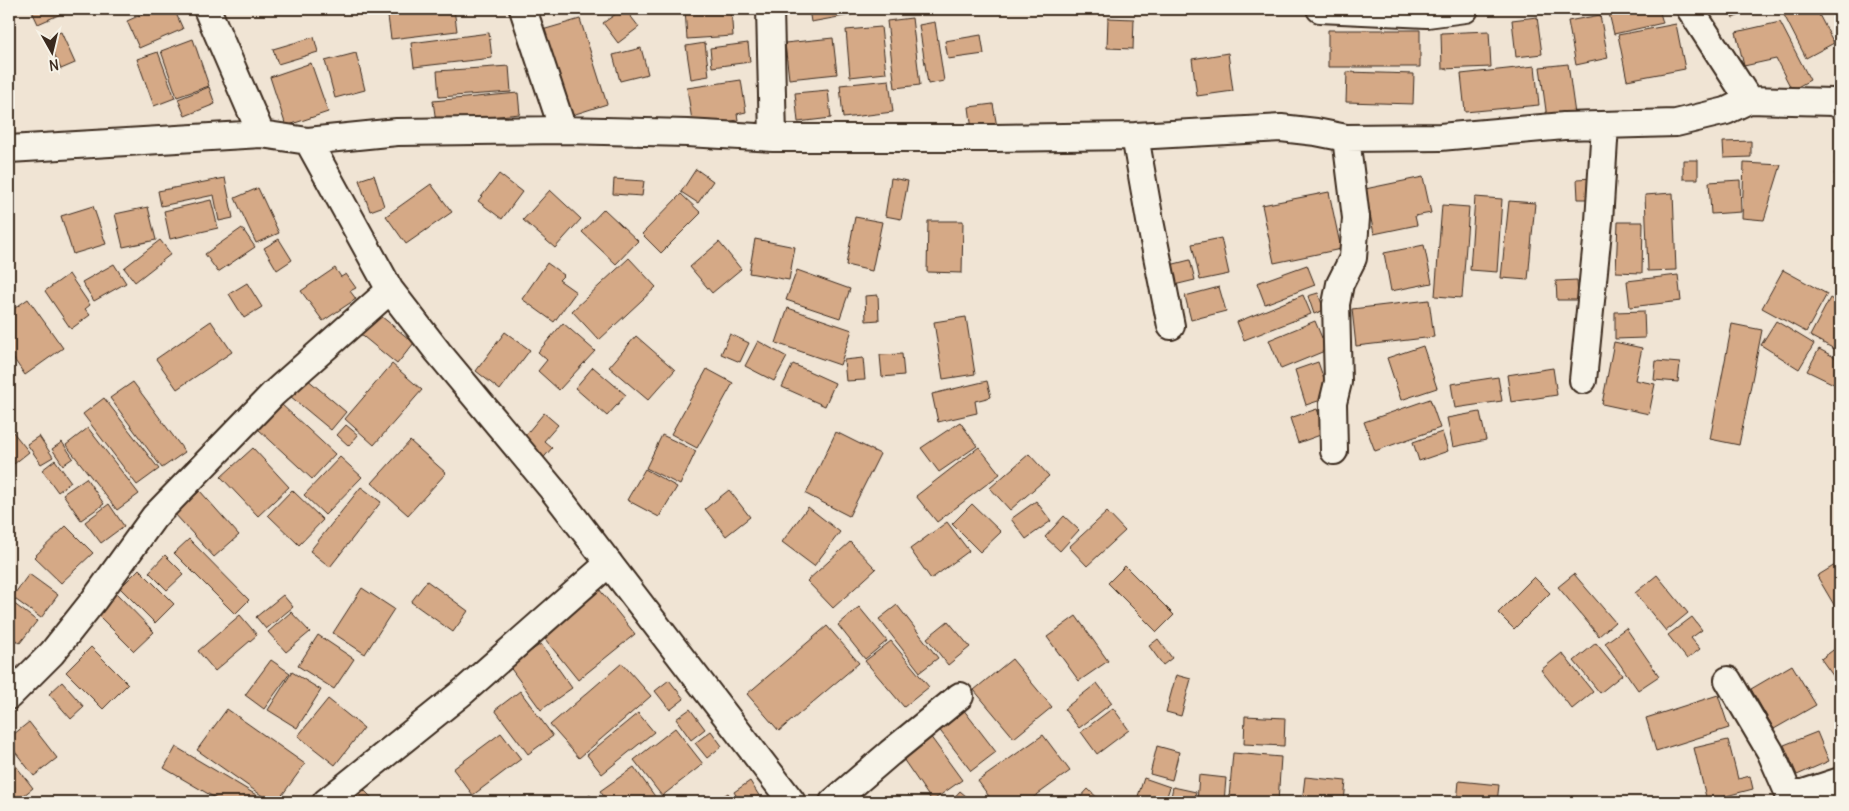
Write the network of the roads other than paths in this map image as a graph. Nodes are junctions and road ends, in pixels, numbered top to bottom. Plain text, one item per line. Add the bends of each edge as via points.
1 (207, 9) edge
2 (523, 9) edge
3 (770, 9) edge
4 (1320, 9) edge
5 (1465, 9) edge
6 (1690, 9) edge
7 (1749, 100) junction
8 (1840, 105) edge
9 (1605, 125) junction
10 (563, 130) junction
11 (261, 134) junction
12 (1135, 136) junction
13 (773, 138) junction
14 (1346, 138) junction
15 (308, 141) junction
16 (9, 149) edge
17 (390, 290) junction
18 (1171, 326) dead end
19 (1583, 380) dead end
20 (1334, 450) dead end
21 (609, 563) junction
22 (1728, 680) dead end
23 (9, 696) edge
24 (960, 696) dead end
25 (1840, 781) edge
26 (326, 802) edge
27 (792, 802) edge
28 (833, 802) edge

1 - 11 street
2 - 10 street
3 - 13 street
4 - 5 street via 1427,14
6 - 7 street
7 - 8 street via 1833,102
7 - 9 street via 1726,111 1676,123
9 - 14 street via 1440,138
9 - 19 street
10 - 13 street
10 - 15 street via 397,132
11 - 15 street
11 - 16 street
12 - 13 street
12 - 14 street via 1281,128
12 - 18 street
14 - 20 street via 1356,218 1353,258 1340,284 1336,304 1338,382 1333,403
15 - 17 street
17 - 21 street
17 - 23 street via 272,394 154,518 52,653
21 - 26 street via 464,691
21 - 27 street
22 - 25 street via 1770,751 1788,792 1803,793
24 - 28 street

